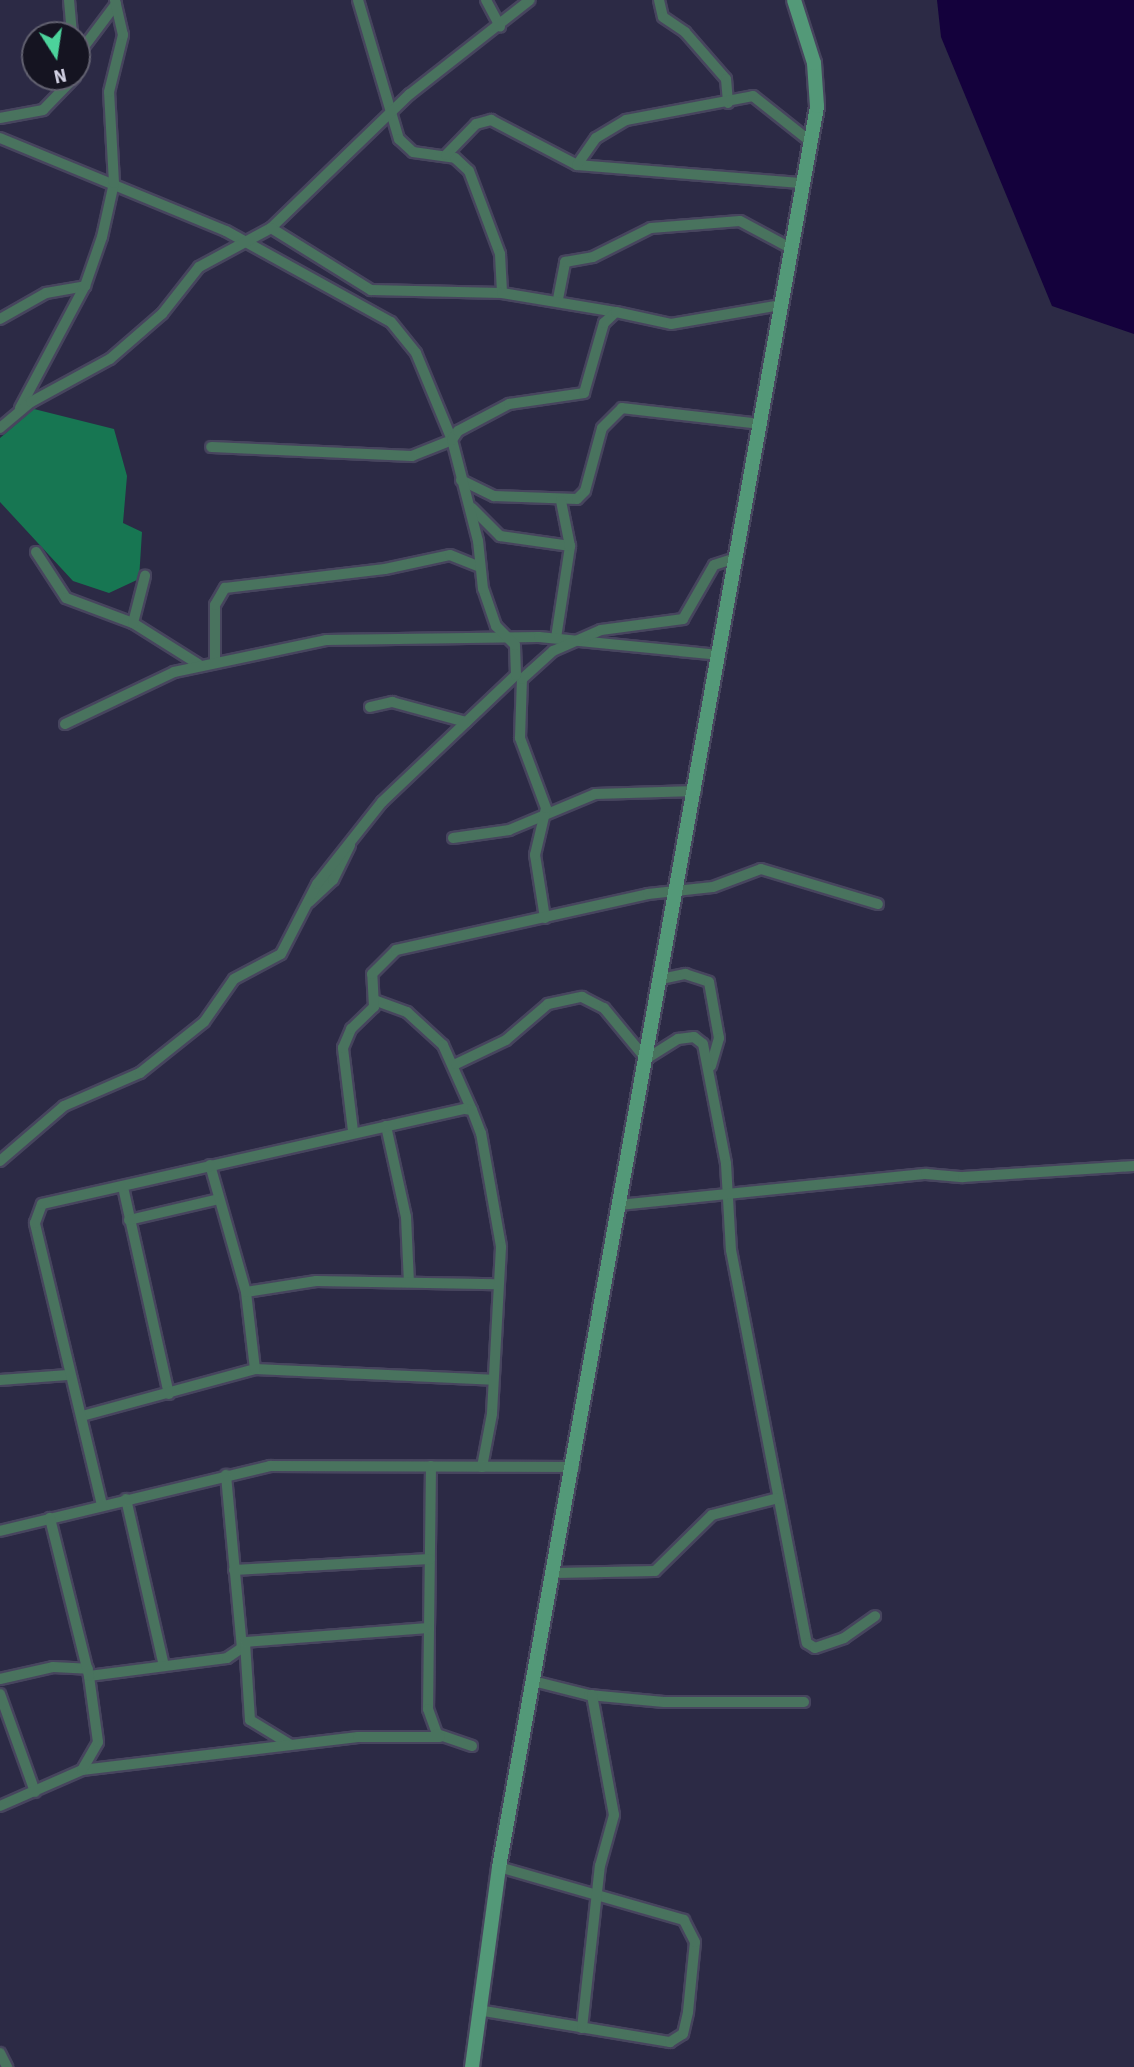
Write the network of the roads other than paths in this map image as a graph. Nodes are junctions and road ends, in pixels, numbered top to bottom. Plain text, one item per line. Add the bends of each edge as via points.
1 (69, 0) edge
2 (358, 0) edge
3 (486, 0) edge
4 (530, 0) edge
5 (659, 0) edge
6 (794, 0) edge
7 (115, 2) edge
8 (71, 21) edge
9 (500, 26) junction
10 (91, 36) edge
11 (61, 91) edge
12 (728, 103) junction
13 (389, 113) junction
14 (0, 118) edge
15 (0, 138) edge
16 (811, 142) junction
17 (446, 155) junction
18 (577, 165) junction
19 (114, 183) junction
20 (803, 183) junction
21 (271, 228) junction
22 (242, 239) junction
23 (792, 249) junction
24 (85, 286) junction
25 (502, 293) junction
26 (558, 299) junction
27 (781, 305) junction
28 (616, 312) junction
29 (0, 318) edge
30 (0, 412) edge
31 (16, 412) junction
32 (760, 424) junction
33 (0, 428) edge
34 (452, 440) junction
35 (211, 447) dead end
36 (461, 480) junction
37 (466, 499) junction
38 (561, 501) junction
39 (570, 546) junction
40 (36, 552) dead end
41 (735, 558) junction
42 (480, 567) junction
43 (145, 576) dead end
44 (132, 623) junction
45 (510, 638) junction
46 (556, 638) junction
47 (577, 640) junction
48 (718, 655) junction
49 (215, 660) junction
50 (198, 664) junction
51 (370, 707) dead end
52 (466, 722) junction
53 (65, 724) dead end
54 (696, 791) junction
55 (546, 815) junction
56 (453, 838) dead end
57 (677, 891) junction
58 (878, 904) dead end
59 (545, 918) junction
60 (661, 979) junction
61 (374, 1000) junction
62 (646, 1059) junction
63 (456, 1064) junction
64 (711, 1066) junction
65 (472, 1110) junction
66 (386, 1126) junction
67 (353, 1131) junction
68 (0, 1161) edge
69 (210, 1165) junction
70 (1134, 1167) edge
71 (123, 1187) junction
72 (725, 1196) junction
73 (219, 1199) junction
74 (619, 1205) junction
75 (129, 1220) junction
76 (409, 1282) junction
77 (496, 1284) junction
78 (246, 1292) junction
79 (255, 1369) junction
80 (0, 1371) edge
81 (68, 1376) junction
82 (13, 1379) junction
83 (0, 1380) edge
84 (493, 1380) junction
85 (169, 1394) junction
86 (82, 1416) junction
87 (431, 1465) junction
88 (482, 1467) junction
89 (575, 1467) junction
90 (226, 1475) junction
91 (778, 1498) junction
92 (126, 1499) junction
93 (102, 1505) junction
94 (50, 1518) junction
95 (0, 1531) edge
96 (430, 1559) junction
97 (234, 1570) junction
98 (556, 1573) junction
99 (876, 1616) dead end
100 (426, 1628) junction
101 (246, 1642) junction
102 (163, 1662) junction
103 (88, 1672) junction
104 (0, 1679) edge
105 (533, 1681) junction
106 (0, 1694) edge
107 (592, 1695) junction
108 (804, 1702) dead end
109 (2, 1711) edge
110 (440, 1737) junction
111 (295, 1746) junction
112 (472, 1746) dead end
113 (82, 1770) junction
114 (35, 1792) junction
115 (0, 1806) edge
116 (499, 1867) junction
117 (597, 1892) junction
118 (478, 2010) junction
119 (582, 2028) junction
120 (0, 2053) edge
121 (7, 2067) edge
122 (472, 2067) edge

1 - 8 street
2 - 13 street
3 - 9 street
4 - 9 street
5 - 12 street via 663,17 685,32 726,79
6 - 16 main road via 817,82
7 - 10 street
7 - 19 street via 123,35 109,92
9 - 13 street
11 - 14 street via 43,110
12 - 16 street via 757,97
12 - 18 street via 626,120 596,138
13 - 17 street via 405,148
13 - 21 street
15 - 19 street
16 - 20 main road
17 - 18 street via 476,124 491,120
17 - 25 street via 469,171 500,254
18 - 20 street
19 - 22 street
19 - 24 street
20 - 23 main road
21 - 22 street
21 - 25 street via 371,290
22 - 31 street via 199,267 162,314 110,359
22 - 34 street via 391,322 416,353
23 - 26 street via 740,221 651,228 585,260 565,262
23 - 27 main road
24 - 29 street via 46,293
24 - 31 street
25 - 26 street
26 - 28 street
27 - 28 street via 671,324
27 - 32 main road
28 - 34 street via 604,323 584,393 509,404 467,423
30 - 31 street
31 - 33 street
32 - 38 street via 622,408 602,428 585,491
32 - 41 main road
34 - 35 street via 412,456
34 - 36 street
36 - 37 street
36 - 38 street via 484,494
37 - 39 street via 500,536
37 - 42 street
38 - 39 street
39 - 46 street
40 - 44 street via 66,598
41 - 47 street via 714,565 682,619 619,624
41 - 48 main road
42 - 45 street via 491,618
42 - 49 street via 450,555 386,569 225,588 215,605
43 - 44 street
44 - 50 street
45 - 46 street
45 - 49 street via 338,639
45 - 52 street via 516,675
46 - 47 street
47 - 48 street
47 - 55 street via 522,679 520,738 539,779
48 - 54 main road
49 - 50 street
50 - 53 street
51 - 52 street via 391,702
52 - 68 street via 382,802 308,903 281,954 234,979 212,1013 140,1073 54,1113
54 - 55 street via 595,794
54 - 57 main road
55 - 56 street via 509,830
55 - 59 street via 535,855
57 - 58 street via 713,887 768,869
57 - 59 street
57 - 60 main road
59 - 61 street via 396,950 372,974
60 - 62 main road
60 - 64 street via 685,974 709,982 719,1038
61 - 63 street via 420,1021
61 - 67 street via 343,1048
62 - 63 street via 604,1008 582,997 548,1003 506,1040
62 - 64 street via 689,1036 703,1044
62 - 74 main road
63 - 65 street
64 - 72 street
65 - 66 street
65 - 77 street via 501,1247
66 - 67 street
66 - 76 street via 406,1217
67 - 69 street
69 - 71 street
69 - 73 street
70 - 72 street via 963,1177 926,1174
71 - 75 street
71 - 81 street via 45,1202 37,1214
72 - 74 street
72 - 91 street
73 - 75 street
73 - 78 street
74 - 89 main road
75 - 85 street
76 - 77 street
76 - 78 street via 300,1282
77 - 84 street
78 - 79 street
79 - 84 street
79 - 85 street
80 - 82 street
81 - 82 street
81 - 86 street
82 - 83 street
84 - 88 street
85 - 86 street
86 - 93 street
87 - 88 street
87 - 90 street via 304,1463
87 - 96 street
88 - 89 street
89 - 98 main road
90 - 92 street
90 - 97 street
91 - 98 street via 712,1515 655,1571
91 - 99 street via 808,1646 844,1638
92 - 93 street
92 - 102 street
93 - 94 street
94 - 95 street
94 - 103 street
96 - 97 street
96 - 100 street
97 - 101 street
98 - 105 main road
100 - 101 street
100 - 110 street via 428,1709
101 - 102 street via 227,1658
101 - 111 street via 250,1720
102 - 103 street
103 - 104 street via 53,1667
103 - 113 street via 98,1742
105 - 107 street
105 - 116 main road
106 - 109 street
107 - 108 street
107 - 117 street via 614,1802
109 - 114 street
110 - 111 street via 389,1734
110 - 112 street
111 - 113 street
113 - 114 street
114 - 115 street
116 - 117 street
116 - 118 main road
117 - 119 street
117 - 119 street via 684,1920 693,1933 695,1955 685,2027 677,2040
118 - 119 street
118 - 122 main road
120 - 121 street

